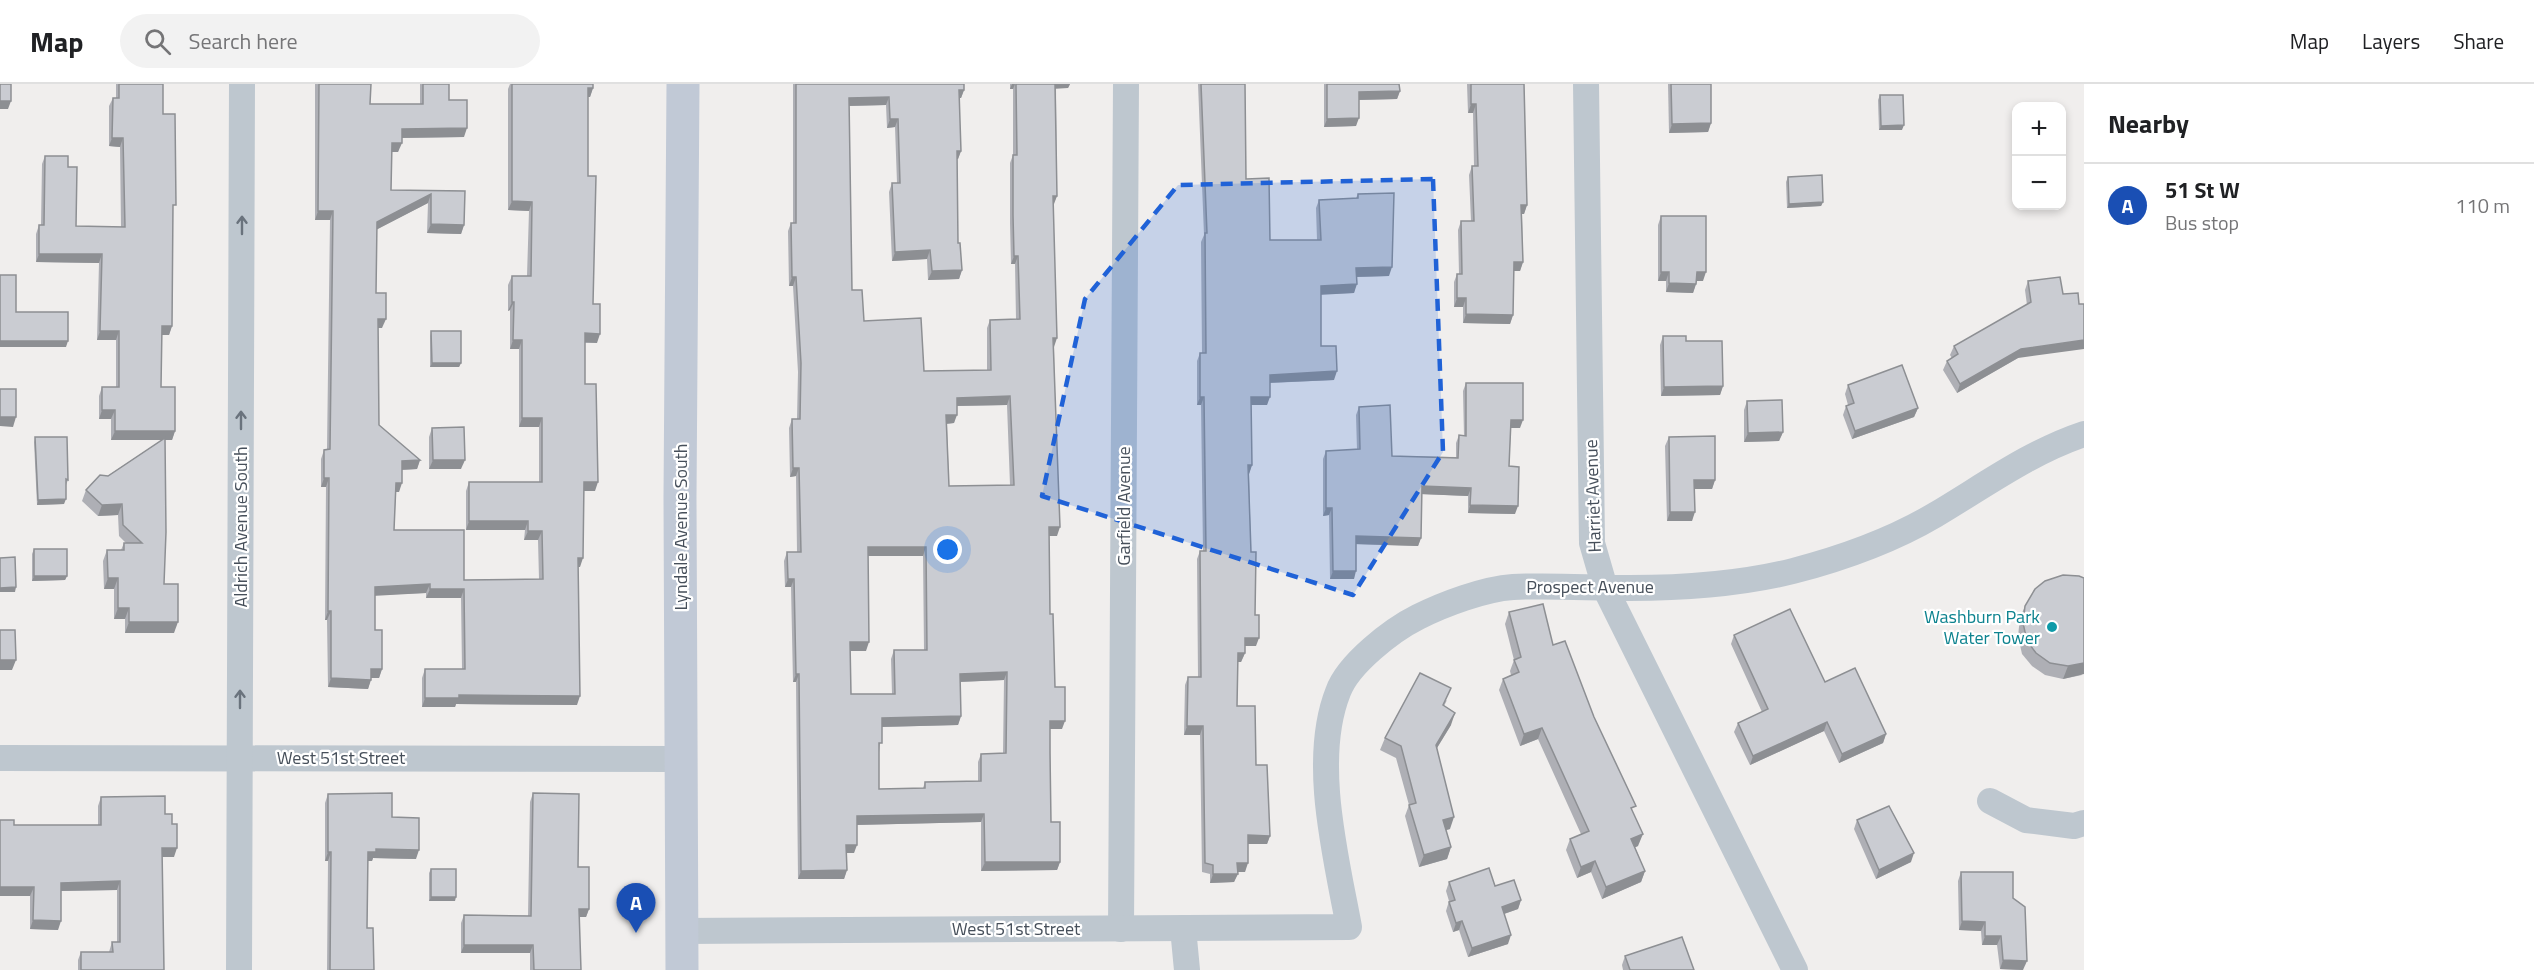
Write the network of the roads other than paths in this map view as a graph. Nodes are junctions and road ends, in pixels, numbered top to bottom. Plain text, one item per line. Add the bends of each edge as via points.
1 (242, 84) edge
2 (683, 84) edge
3 (1126, 84) edge
4 (1586, 84) edge
5 (2084, 434) edge
6 (1605, 588) junction
7 (0, 758) edge
8 (240, 758) junction
9 (681, 759) junction
10 (1990, 801) dead end
11 (2084, 823) edge
12 (1349, 927) joint
13 (1121, 928) junction
14 (1183, 928) junction
15 (682, 931) junction
16 (239, 970) edge
17 (682, 970) edge
18 (1186, 970) edge
19 (1795, 970) edge

8 -> 1 street, Aldrich Avenue South
2 - 9 main road, Lyndale Avenue South
3 - 13 street, Garfield Avenue
4 - 6 street, Harriet Avenue via 1592,543
5 - 6 street, Prospect Avenue via 2057,443 1933,516 1867,549 1791,572 1711,585
6 - 12 street, Prospect Avenue via 1510,587 1446,603 1400,626 1363,657 1338,689 1325,755 1332,838
6 - 19 street, Harriet Avenue
7 - 8 street, West 51st Street
8 - 9 street, West 51st Street
8 - 16 street, Aldrich Avenue South
9 - 15 main road, Lyndale Avenue South
10 - 11 street via 2026,820 2074,826
12 - 14 street, West 51st Street
13 - 14 street, West 51st Street
13 - 15 street, West 51st Street
14 - 18 street
15 - 17 main road, Lyndale Avenue South

